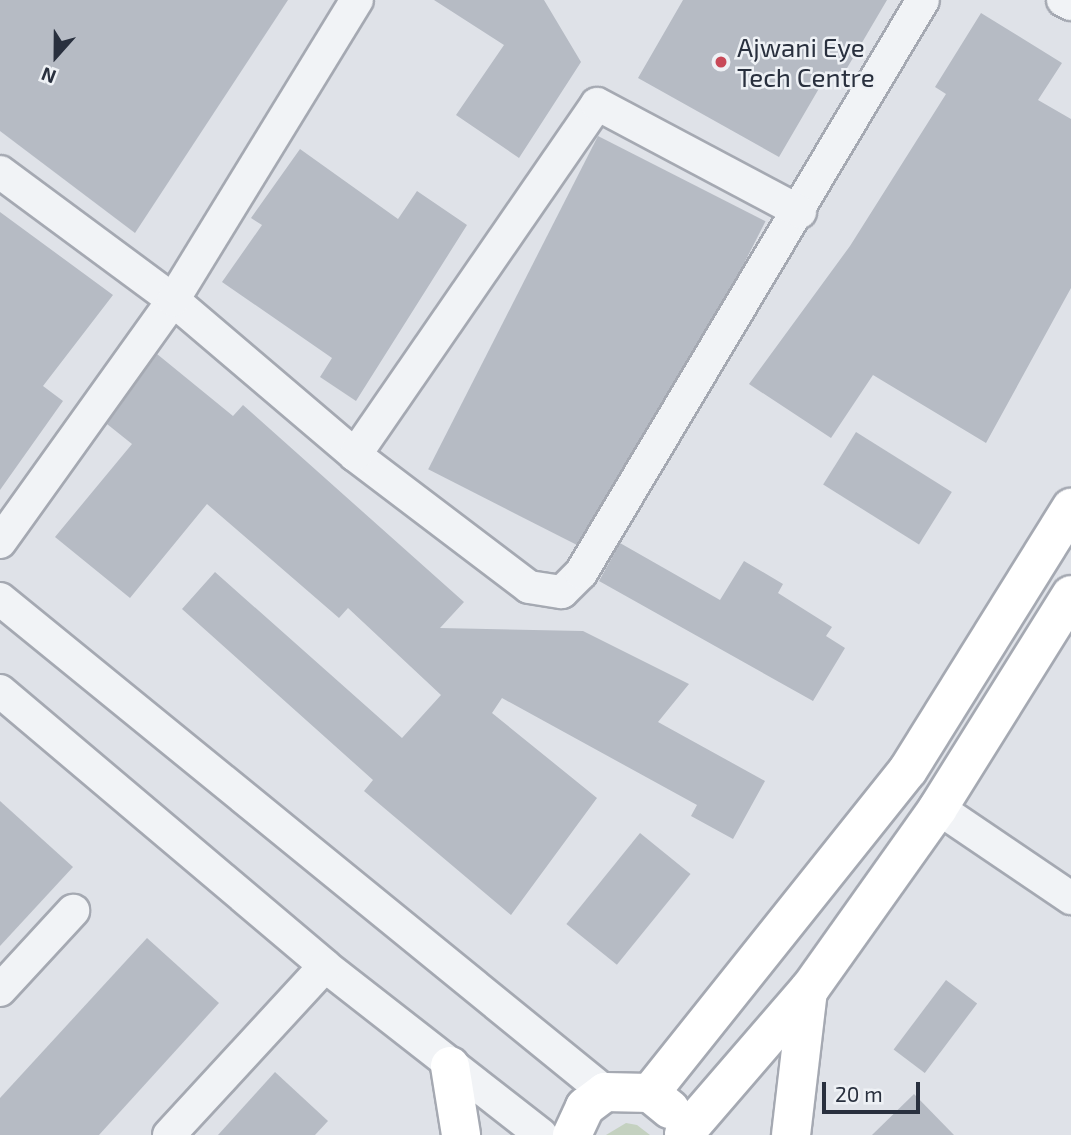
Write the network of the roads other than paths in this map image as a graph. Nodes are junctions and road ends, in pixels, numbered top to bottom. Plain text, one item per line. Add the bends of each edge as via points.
1 (358, 0) edge
2 (923, 0) edge
3 (1063, 0) edge
4 (1071, 4) edge
5 (0, 172) edge
6 (800, 212) junction
7 (173, 300) junction
8 (355, 454) junction
9 (1071, 508) edge
10 (0, 542) edge
11 (1071, 595) edge
12 (0, 598) edge
13 (0, 691) edge
14 (938, 808) junction
15 (1071, 898) edge
16 (72, 911) dead end
17 (325, 966) junction
18 (0, 990) edge
19 (808, 991) junction
20 (450, 1066) junction
21 (605, 1092) junction
22 (650, 1093) junction
23 (169, 1135) edge
24 (461, 1135) edge
25 (541, 1135) edge
26 (572, 1135) edge
27 (684, 1135) edge
28 (791, 1135) edge

1 - 7 street
2 - 6 street
3 - 4 street
5 - 7 street
6 - 8 street via 597,104
6 - 8 street via 581,573 562,592 529,587
7 - 8 street
7 - 10 street
9 - 22 main road via 908,770
11 - 14 main road
12 - 21 street
13 - 17 street
14 - 15 street
14 - 19 main road
16 - 18 street
17 - 20 street
17 - 23 street
19 - 27 main road
19 - 28 main road
20 - 24 main road
20 - 25 street
21 - 22 main road
21 - 26 main road via 585,1108
22 - 27 main road via 672,1112

